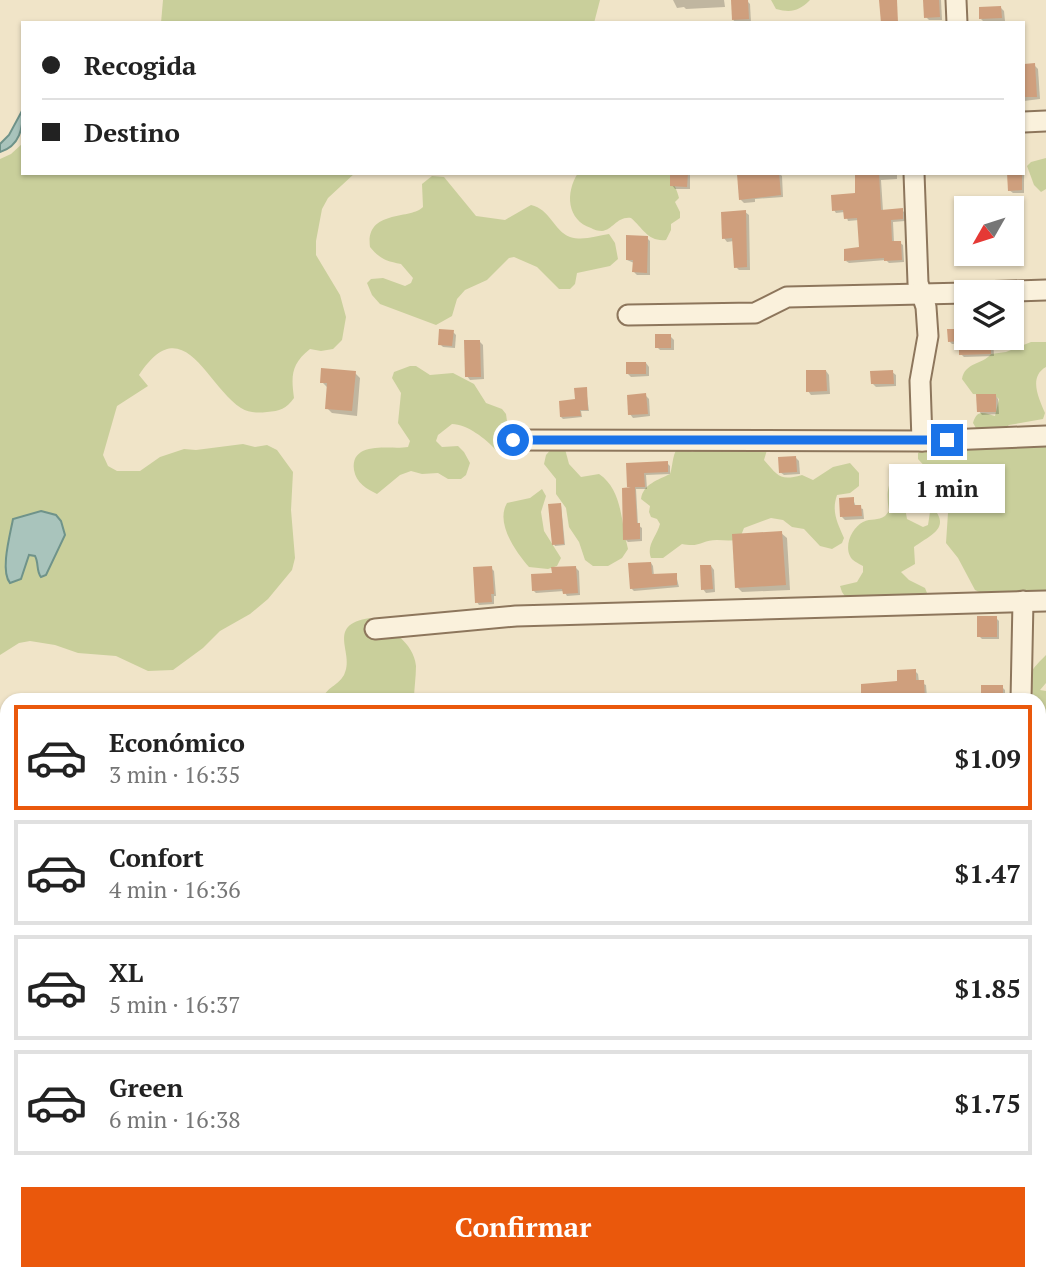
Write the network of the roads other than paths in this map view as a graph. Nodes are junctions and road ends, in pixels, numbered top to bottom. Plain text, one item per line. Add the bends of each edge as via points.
1 (956, 0) edge
2 (957, 21) edge
3 (1025, 121) edge
4 (1046, 121) edge
5 (914, 175) edge
6 (1046, 290) edge
7 (1024, 291) edge
8 (954, 293) edge
9 (922, 294) junction
10 (628, 315) dead end
11 (1046, 436) edge
12 (513, 440) dead end
13 (922, 441) junction
14 (1023, 601) junction
15 (1046, 601) edge
16 (375, 629) dead end
17 (1021, 693) edge

1 - 2 street
3 - 4 street
5 - 9 street
6 - 7 street
8 - 9 street
9 - 10 street via 787,297 755,313
9 - 13 street via 928,336 920,381
11 - 13 street
12 - 13 street
14 - 15 street
14 - 16 street via 516,616
14 - 17 street

